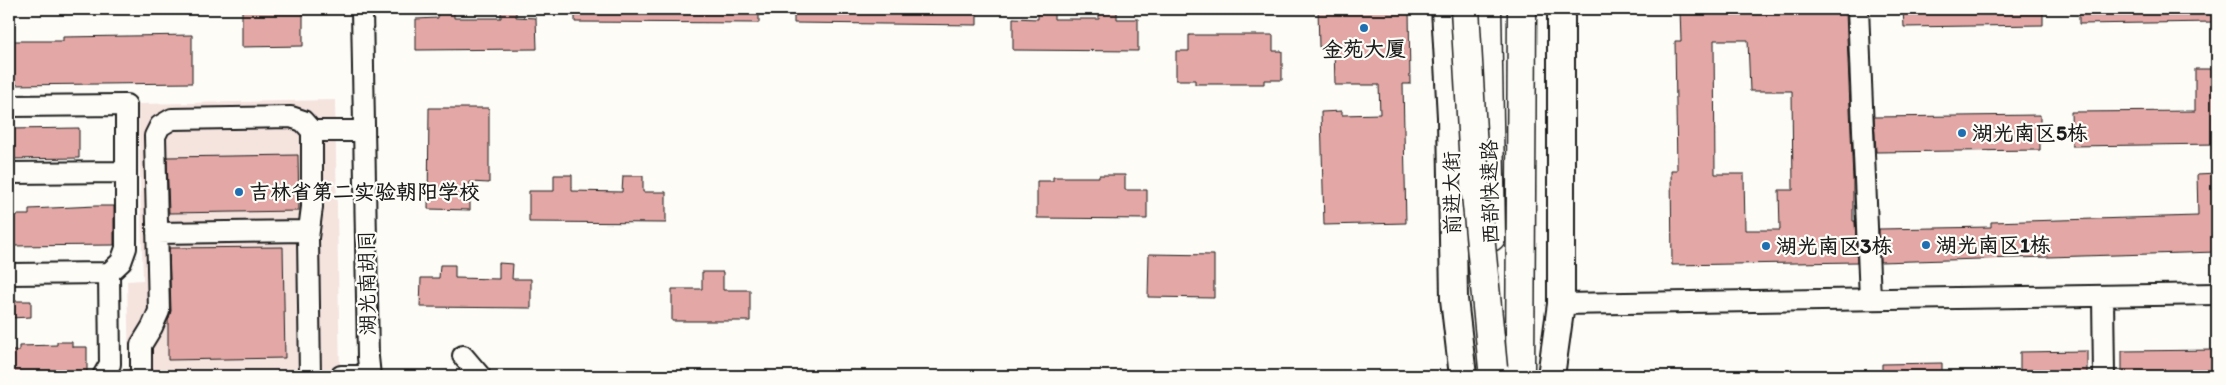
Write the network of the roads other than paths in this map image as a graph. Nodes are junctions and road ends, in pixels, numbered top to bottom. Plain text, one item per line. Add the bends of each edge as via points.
1 (362, 9) edge
2 (1445, 9) edge
3 (1465, 9) edge
4 (1479, 9) edge
5 (1487, 9) edge
6 (1522, 9) edge
7 (1529, 9) edge
8 (1561, 9) edge
9 (1858, 9) edge
10 (9, 106) edge
11 (312, 131) junction
12 (364, 131) junction
13 (126, 172) junction
14 (9, 173) edge
15 (309, 230) junction
16 (157, 232) junction
17 (109, 273) junction
18 (9, 274) edge
19 (2217, 294) edge
20 (2103, 297) junction
21 (1870, 299) junction
22 (1561, 304) junction
23 (463, 356) dead end
24 (1489, 374) edge
25 (103, 376) edge
26 (141, 376) edge
27 (310, 376) edge
28 (341, 376) edge
29 (370, 376) edge
30 (480, 376) edge
31 (1463, 376) edge
32 (1520, 376) edge
33 (1532, 376) edge
34 (1551, 376) edge
35 (2104, 376) edge

1 - 12 street, 湖光南胡同
2 - 31 main road, 前进大街 via 1451,117 1454,299
3 - 24 highway, bridge
4 - 24 main road, 前进大街 via 1483,286
5 - 24 highway, 西部快速路, bridge
6 - 32 highway, 西部快速路
7 - 33 main road
8 - 22 main road
9 - 21 street
10 - 13 street via 126,105
11 - 12 street
11 - 15 street
11 - 16 street via 303,121 291,117 172,119 160,126 155,136
12 - 29 street, 湖光南胡同
13 - 14 street
13 - 17 street via 126,248 120,262
15 - 16 street
15 - 27 street
16 - 26 street via 158,311 141,345
17 - 18 street
17 - 25 street via 110,364
19 - 20 street
20 - 21 street
20 - 35 street
21 - 22 street
22 - 34 main road
23 - 30 street
28 - 29 street

